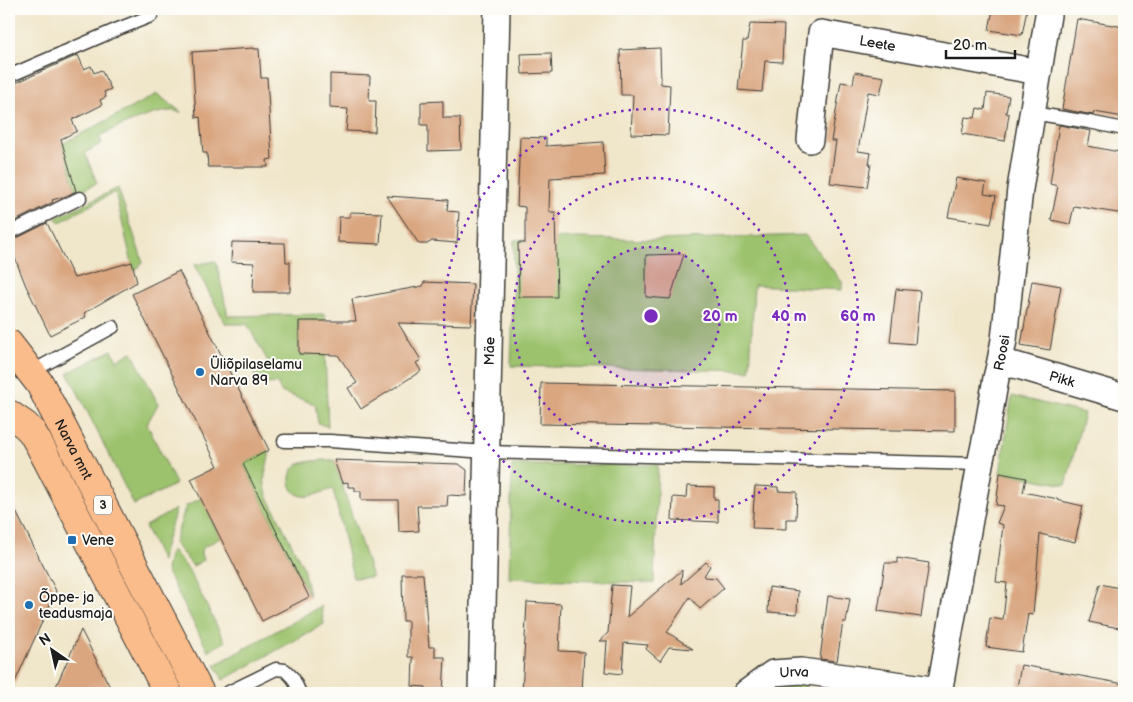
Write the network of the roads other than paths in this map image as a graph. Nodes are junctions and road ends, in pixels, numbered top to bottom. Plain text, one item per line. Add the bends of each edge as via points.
1 (497, 9) edge
2 (1049, 9) edge
3 (151, 16) dead end
4 (1039, 72) junction
5 (9, 76) edge
6 (1032, 113) junction
7 (1124, 129) edge
8 (810, 140) dead end
9 (80, 198) dead end
10 (9, 233) edge
11 (113, 327) dead end
12 (9, 344) edge
13 (999, 366) junction
14 (30, 372) junction
15 (1124, 397) edge
16 (9, 414) edge
17 (284, 441) dead end
18 (486, 452) junction
19 (980, 464) junction
20 (939, 692) edge
21 (168, 693) edge
22 (200, 693) edge
23 (228, 693) edge
24 (300, 693) edge
25 (481, 693) edge
26 (746, 693) edge

1 - 18 street, Mäe
2 - 4 street, Roosi
3 - 5 lane
4 - 6 street, Roosi
4 - 8 street, Leete via 821,33
6 - 7 lane
6 - 13 street, Roosi
9 - 10 lane
11 - 14 lane
12 - 14 highway, Narva mnt / 3
13 - 15 street, Pikk via 1015,365
13 - 19 street, Roosi
14 - 22 highway, Narva mnt / 3 via 40,384
16 - 21 highway, Narva mnt / 3 via 32,432
17 - 18 lane via 330,441
18 - 19 lane
18 - 25 street, Mäe
19 - 20 street, Roosi
20 - 26 street, Urva via 801,671 773,673
23 - 24 lane via 276,669 286,670

